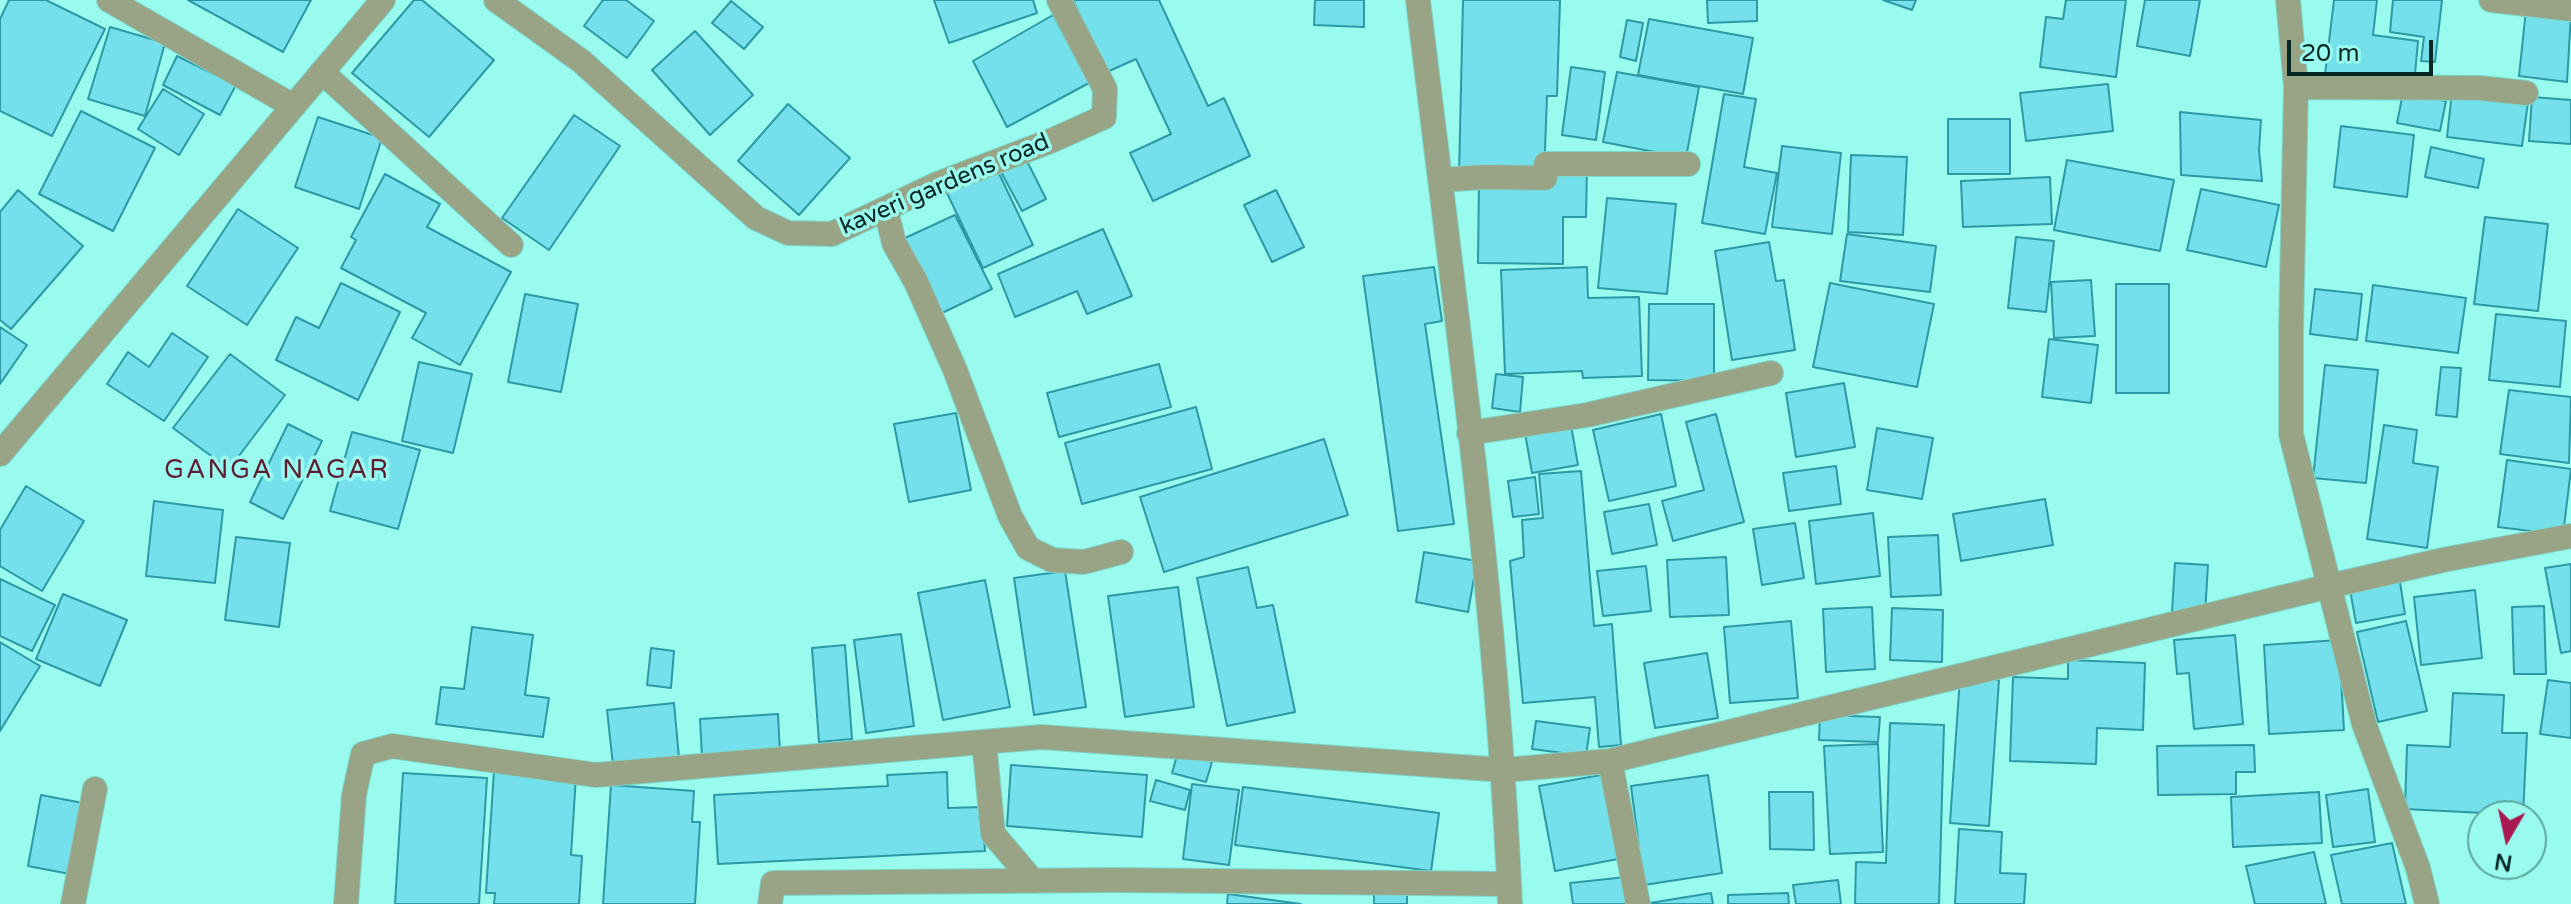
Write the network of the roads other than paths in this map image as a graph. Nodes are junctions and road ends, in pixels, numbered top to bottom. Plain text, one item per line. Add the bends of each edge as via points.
1 (109, 0) edge
2 (383, 0) edge
3 (496, 0) edge
4 (1059, 0) edge
5 (1418, 0) edge
6 (2288, 0) edge
7 (2491, 0) edge
8 (2571, 9) edge
9 (322, 72) junction
10 (2296, 87) junction
11 (2526, 93) dead end
12 (293, 106) junction
13 (1688, 164) dead end
14 (1440, 180) junction
15 (886, 210) junction
16 (511, 245) dead end
17 (1771, 373) dead end
18 (1469, 433) junction
19 (0, 454) edge
20 (2571, 536) edge
21 (1121, 552) dead end
22 (2330, 586) junction
23 (984, 742) junction
24 (1610, 761) junction
25 (1504, 770) junction
26 (95, 789) dead end
27 (1033, 881) junction
28 (1116, 892) edge
29 (1510, 894) edge
30 (73, 904) edge
31 (346, 904) edge
32 (770, 904) edge
33 (1638, 904) edge
34 (2427, 904) edge

1 - 12 street
2 - 9 street
3 - 15 street, kaveri gardens road via 581,61 756,218 788,233 832,234
4 - 15 street, kaveri gardens road via 1105,89 1104,117
5 - 14 street
6 - 10 street
7 - 8 street
9 - 12 street
9 - 16 street
10 - 11 street
10 - 22 street via 2291,434
12 - 19 street
13 - 14 street via 1546,164 1545,178
14 - 18 street
15 - 21 street via 894,243 955,370 1010,516 1028,548 1052,560 1084,562
17 - 18 street via 1587,415
18 - 25 street
20 - 22 street
22 - 24 street
22 - 34 street via 2364,724
23 - 25 street via 1041,737
23 - 27 street via 993,834
23 - 31 street via 596,775 392,746 363,754 354,795
24 - 25 street
24 - 33 street
25 - 29 street
26 - 30 street
27 - 28 street
27 - 32 street via 773,883
28 - 29 street

